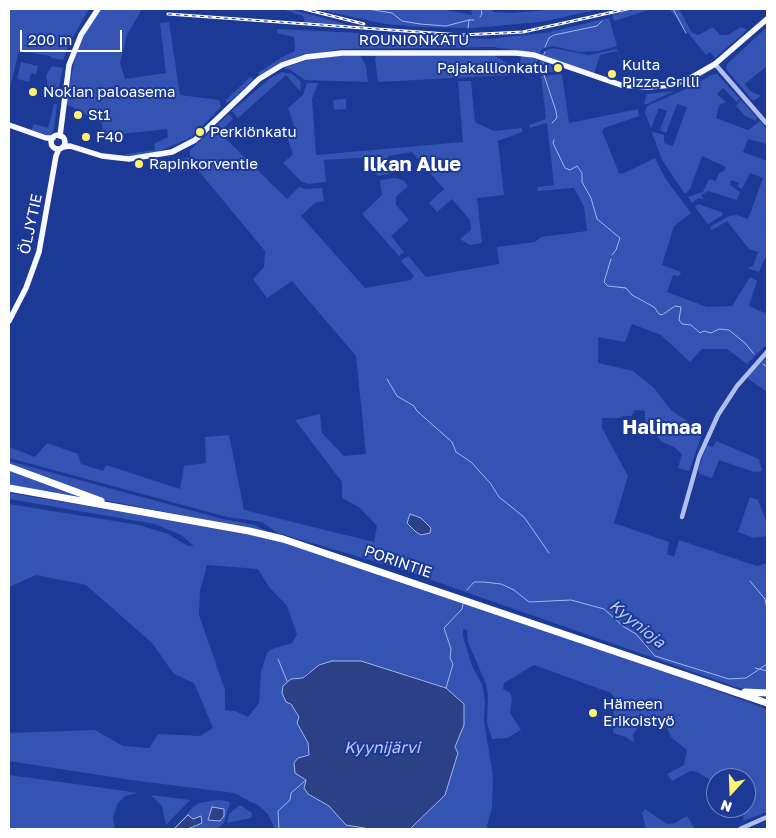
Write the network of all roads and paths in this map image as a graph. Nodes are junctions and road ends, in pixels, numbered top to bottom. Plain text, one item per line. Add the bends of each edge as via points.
1 (98, 9) edge
2 (767, 19) edge
3 (715, 64) junction
4 (767, 124) edge
5 (9, 125) edge
6 (56, 142) junction
7 (9, 321) edge
8 (767, 352) edge
9 (9, 467) edge
10 (9, 488) edge
11 (135, 511) junction
12 (682, 517) dead end
13 (734, 692) junction
14 (767, 693) edge
15 (756, 699) junction
16 (767, 704) edge
17 (767, 708) edge
18 (767, 817) edge
19 (740, 829) edge

1 - 6 main road, ÖLJYTIE via 81,35 69,65
2 - 3 main road, ROUNIONKATU
3 - 4 street
3 - 6 main road, ROUNIONKATU via 683,82 642,87 613,83 534,55 516,53 372,52 311,56 282,65 258,79 202,133 172,152 118,159
5 - 6 main road, ROUNIONKATU
6 - 7 main road, ÖLJYTIE via 39,252
8 - 12 street via 737,386 718,415 699,457
9 - 11 highway
10 - 11 highway, PORINTIE
11 - 13 highway, PORINTIE via 283,539
13 - 14 highway
13 - 15 highway, PORINTIE
15 - 16 highway, PORINTIE
15 - 17 highway
18 - 19 street

